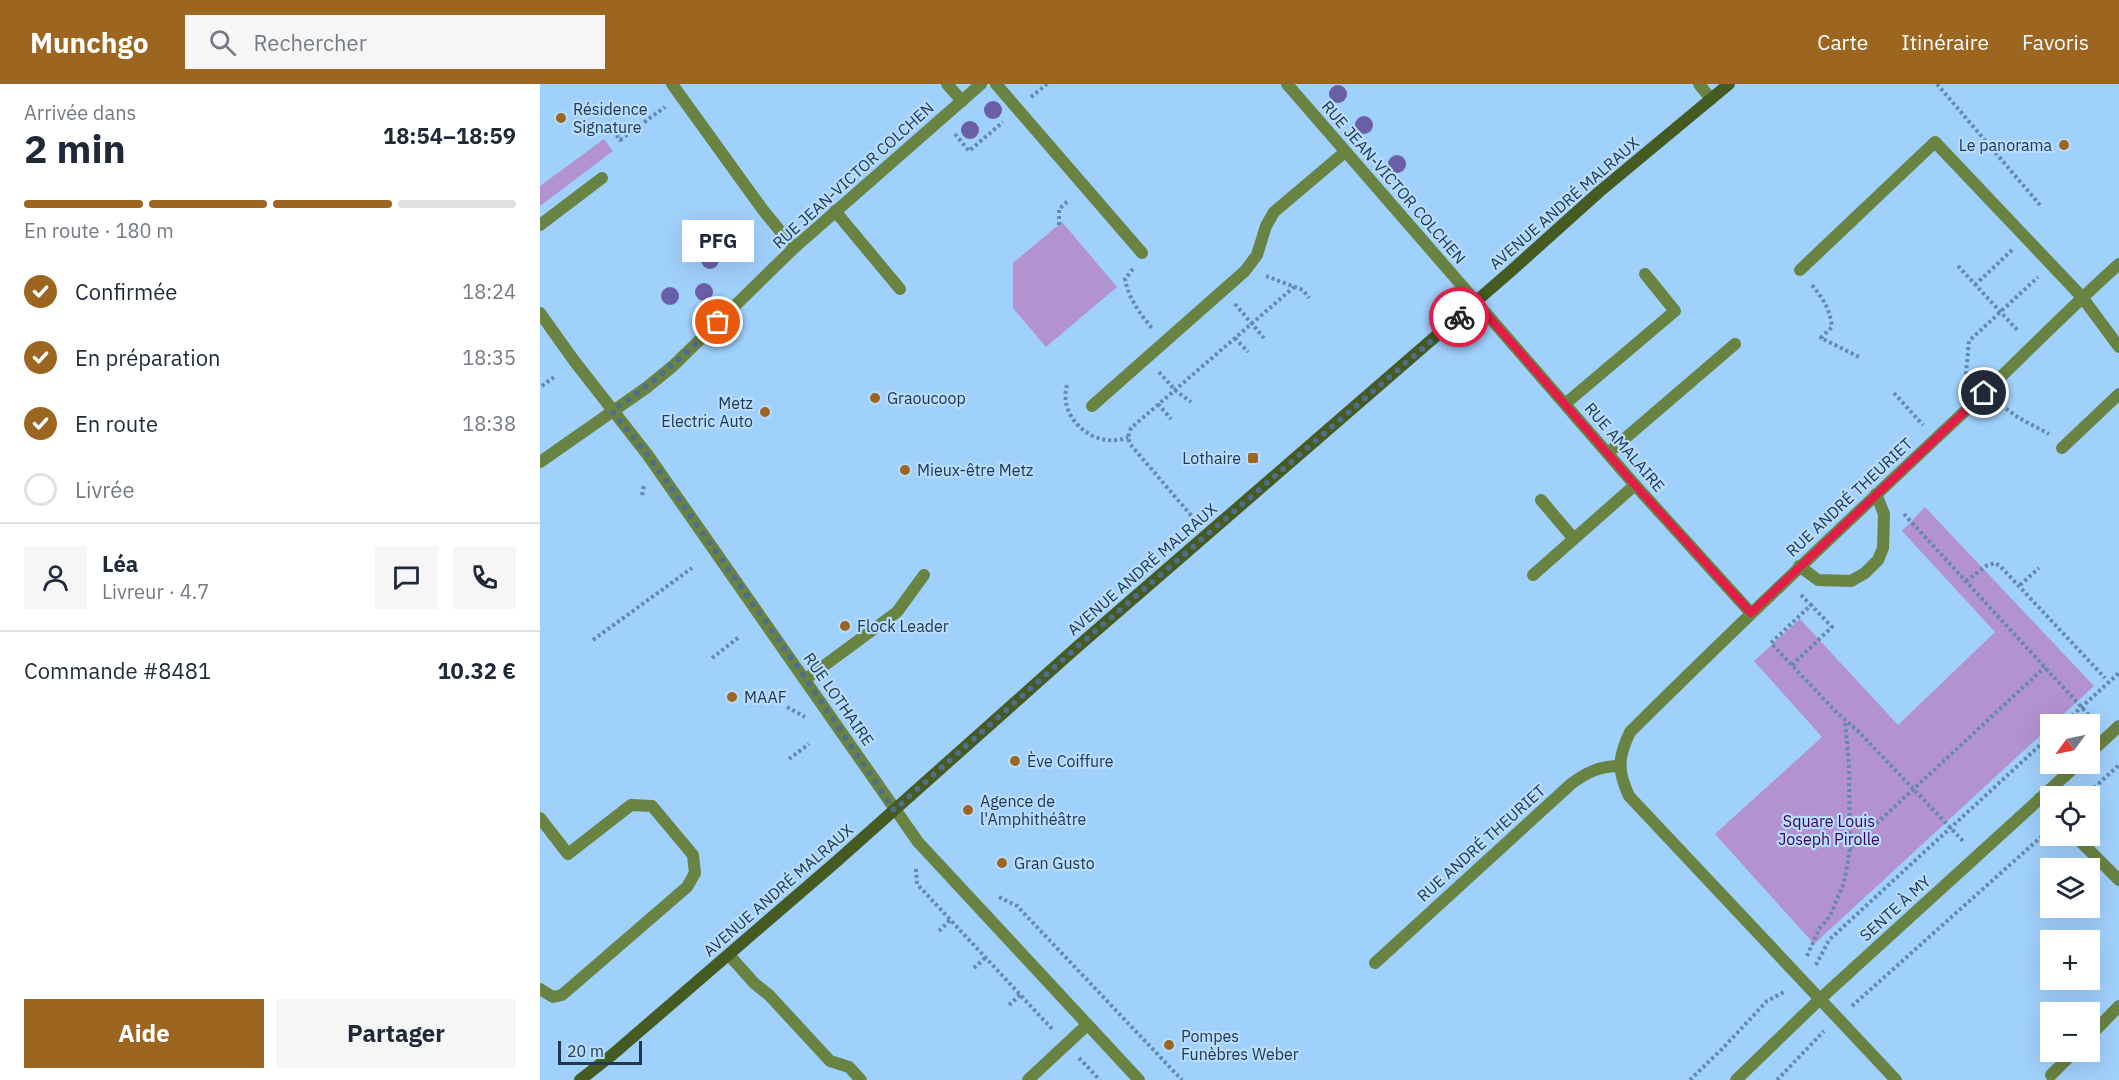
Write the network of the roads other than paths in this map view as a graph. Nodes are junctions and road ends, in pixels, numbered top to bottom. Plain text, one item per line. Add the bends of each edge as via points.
1 (672, 84) edge
2 (947, 84) edge
3 (981, 84) edge
4 (996, 84) edge
5 (1287, 84) edge
6 (1699, 84) edge
7 (1728, 84) edge
8 (1711, 99) junction
9 (962, 101) junction
10 (1345, 152) junction
11 (603, 178) dead end
12 (834, 211) junction
13 (540, 225) edge
14 (794, 248) junction
15 (1142, 252) road end
16 (2119, 264) edge
17 (1800, 270) road end
18 (1645, 274) dead end
19 (900, 289) dead end
20 (2082, 297) junction
21 (1476, 302) junction
22 (540, 313) edge
23 (1736, 344) dead end
24 (2119, 347) edge
25 (2119, 394) edge
26 (1565, 404) junction
27 (1092, 406) dead end
28 (612, 411) junction
29 (2065, 446) road end
30 (1608, 453) junction
31 (540, 462) edge
32 (1635, 485) junction
33 (1879, 492) junction
34 (1541, 500) dead end
35 (1574, 539) junction
36 (1799, 566) junction
37 (924, 575) dead end
38 (1533, 575) dead end
39 (1751, 613) junction
40 (806, 679) junction
41 (2119, 726) edge
42 (2100, 744) edge
43 (1620, 766) junction
44 (2067, 774) edge
45 (2053, 786) edge
46 (2040, 798) edge
47 (894, 810) junction
48 (540, 818) edge
49 (2086, 846) edge
50 (2119, 880) edge
51 (729, 955) junction
52 (1375, 963) dead end
53 (540, 989) edge
54 (1820, 999) junction
55 (2119, 1006) edge
56 (1087, 1025) junction
57 (2100, 1026) edge
58 (2064, 1062) edge
59 (2051, 1075) dead end
60 (580, 1080) edge
61 (861, 1080) edge
62 (1028, 1080) edge
63 (1139, 1080) edge
64 (1736, 1080) edge
65 (1896, 1080) edge

1 - 14 street
2 - 9 street
3 - 9 street, RUE JEAN-VICTOR COLCHEN
4 - 15 street
5 - 10 street, RUE JEAN-VICTOR COLCHEN
6 - 8 street
7 - 8 main road, AVENUE ANDRÉ MALRAUX
8 - 21 main road, AVENUE ANDRÉ MALRAUX
9 - 12 street, RUE JEAN-VICTOR COLCHEN
10 - 21 street, RUE JEAN-VICTOR COLCHEN
10 - 27 street via 1274,212 1257,255 1247,268
11 - 13 street
12 - 14 street, RUE JEAN-VICTOR COLCHEN
12 - 19 street
14 - 28 street, RUE JEAN-VICTOR COLCHEN via 673,366
16 - 20 street, RUE ANDRÉ THEURIET
17 - 20 street via 1935,142
18 - 26 street via 1675,311
20 - 24 street
20 - 33 street, RUE ANDRÉ THEURIET
21 - 26 street, RUE AMALAIRE
21 - 47 main road, AVENUE ANDRÉ MALRAUX
22 - 28 street, RUE LOTHAIRE
23 - 30 street
25 - 29 street
26 - 30 street, RUE AMALAIRE
28 - 31 street, RUE JEAN-VICTOR COLCHEN
28 - 40 street, RUE LOTHAIRE via 647,454
30 - 32 street, RUE AMALAIRE
32 - 35 street
32 - 39 street, RUE AMALAIRE
33 - 36 street, RUE ANDRÉ THEURIET
33 - 36 street via 1884,514 1883,548 1865,573 1851,581 1818,580
34 - 35 street
35 - 38 street
36 - 39 street, RUE ANDRÉ THEURIET
37 - 40 street via 897,612
39 - 43 street, RUE ANDRÉ THEURIET via 1630,732 1622,748
40 - 47 street, RUE LOTHAIRE
41 - 42 street
43 - 52 street, RUE ANDRÉ THEURIET via 1605,766 1571,784
43 - 54 street via 1629,796
44 - 45 street, SENTE À MY
46 - 54 street, SENTE À MY
47 - 51 main road, AVENUE ANDRÉ MALRAUX
47 - 56 street, RUE LOTHAIRE via 918,842
48 - 53 street via 568,854 631,804 652,806 693,855 695,873 687,887 562,994 553,997
49 - 50 street
51 - 60 main road, AVENUE ANDRÉ MALRAUX
51 - 61 street via 830,1061 849,1067
54 - 64 street, SENTE À MY
54 - 65 street
55 - 57 street
56 - 62 street
56 - 63 street, RUE LOTHAIRE
58 - 59 street

